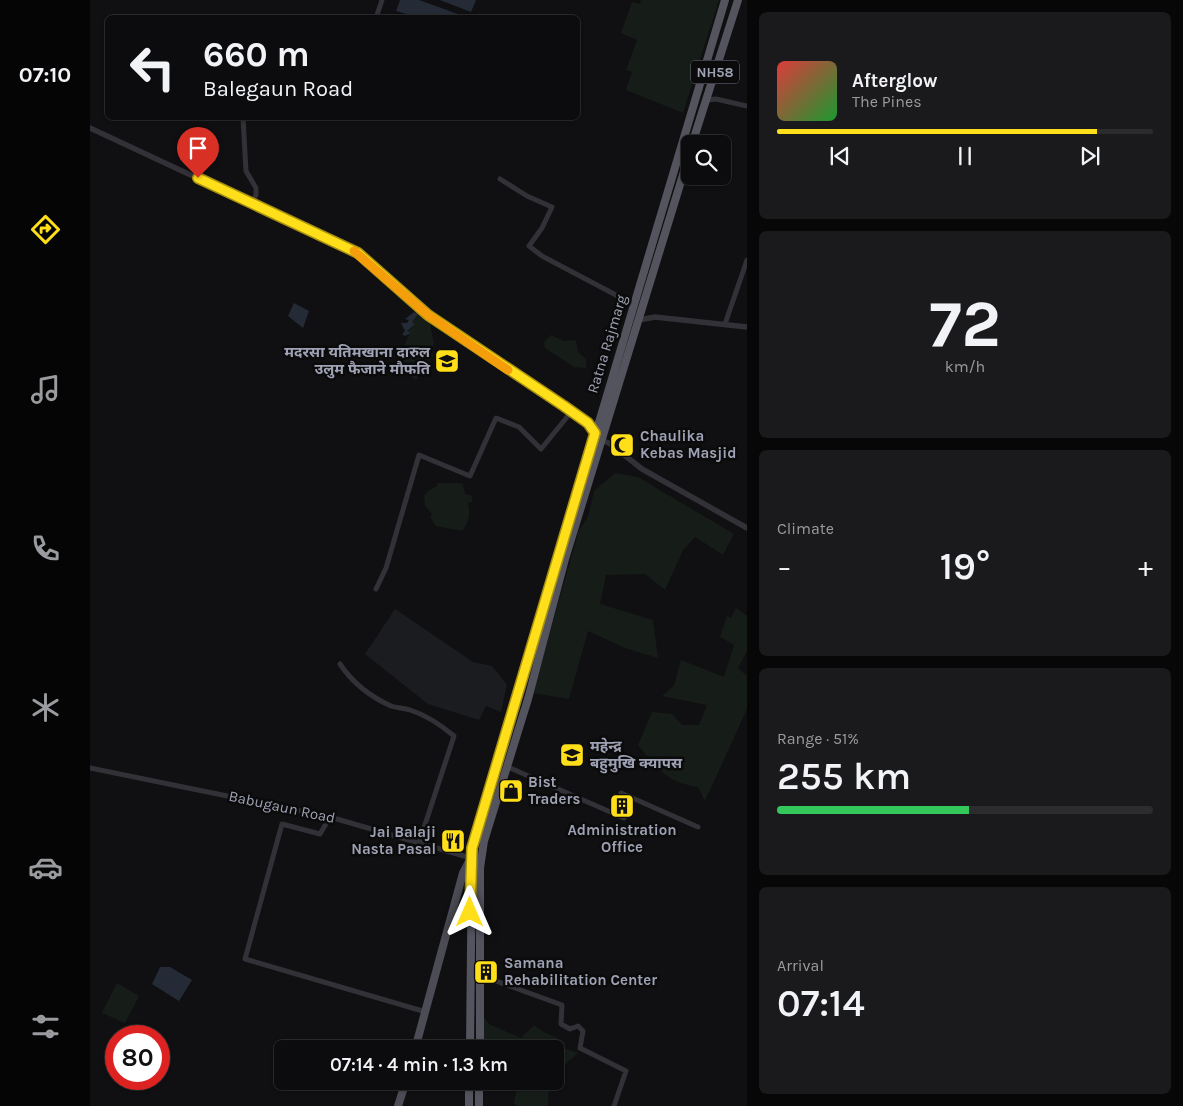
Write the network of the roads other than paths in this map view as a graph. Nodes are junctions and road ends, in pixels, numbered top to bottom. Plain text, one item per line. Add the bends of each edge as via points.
1 (382, 0) edge
2 (725, 0) edge
3 (738, 0) edge
4 (377, 15) edge
5 (706, 100) junction
6 (747, 106) edge
7 (243, 120) edge
8 (90, 128) edge
9 (695, 135) edge
10 (500, 179) dead end
11 (681, 182) edge
12 (251, 203) junction
13 (747, 260) edge
14 (633, 304) junction
15 (639, 320) junction
16 (725, 324) junction
17 (747, 326) edge
18 (572, 412) junction
19 (595, 433) junction
20 (603, 441) junction
21 (747, 528) edge
22 (376, 589) dead end
23 (340, 664) dead end
24 (90, 768) edge
25 (506, 770) junction
26 (621, 792) dead end
27 (330, 817) junction
28 (624, 818) dead end
29 (698, 827) dead end
30 (419, 843) junction
31 (470, 858) junction
32 (481, 980) junction
33 (426, 1012) junction
34 (418, 1040) edge
35 (470, 1040) edge
36 (480, 1040) edge
37 (403, 1090) edge
38 (470, 1090) edge
39 (480, 1090) edge
40 (398, 1106) edge
41 (469, 1106) edge
42 (479, 1106) edge
43 (614, 1106) edge

1 - 4 street
2 - 14 highway, Ratna Rajmarg / NH58
3 - 5 highway, NH58
5 - 6 street
5 - 9 highway, NH58
7 - 12 street via 246,171 256,188
8 - 12 street
10 - 14 street via 552,207 529,246
11 - 15 highway, Ratna Rajmarg
12 - 18 street via 358,253 428,315
13 - 16 street
14 - 19 highway, Ratna Rajmarg / NH58
15 - 16 street via 655,317
15 - 20 highway, Ratna Rajmarg
16 - 17 street
18 - 19 street via 588,423
18 - 22 street via 542,449 519,427 496,418 470,476 419,455 386,568
19 - 31 highway, Ratna Rajmarg / NH58
20 - 21 street via 642,468
20 - 25 highway, Ratna Rajmarg via 565,559
23 - 30 street via 349,677 372,694 392,706 412,710 454,737
24 - 27 street, Babugaun Road
25 - 28 street via 508,767
25 - 32 highway, Ratna Rajmarg via 481,855
26 - 29 street
27 - 30 street, Babugaun Road
27 - 33 street via 320,834 282,824 244,959
30 - 31 street, Babugaun Road
31 - 33 main road via 462,873
31 - 35 highway, Ratna Rajmarg / NH58
32 - 36 highway, Ratna Rajmarg
32 - 43 street via 482,976 500,981 562,1004 561,1024 570,1029 578,1026 583,1031 580,1048 626,1071
33 - 34 main road
37 - 40 main road
38 - 41 highway
39 - 42 highway

